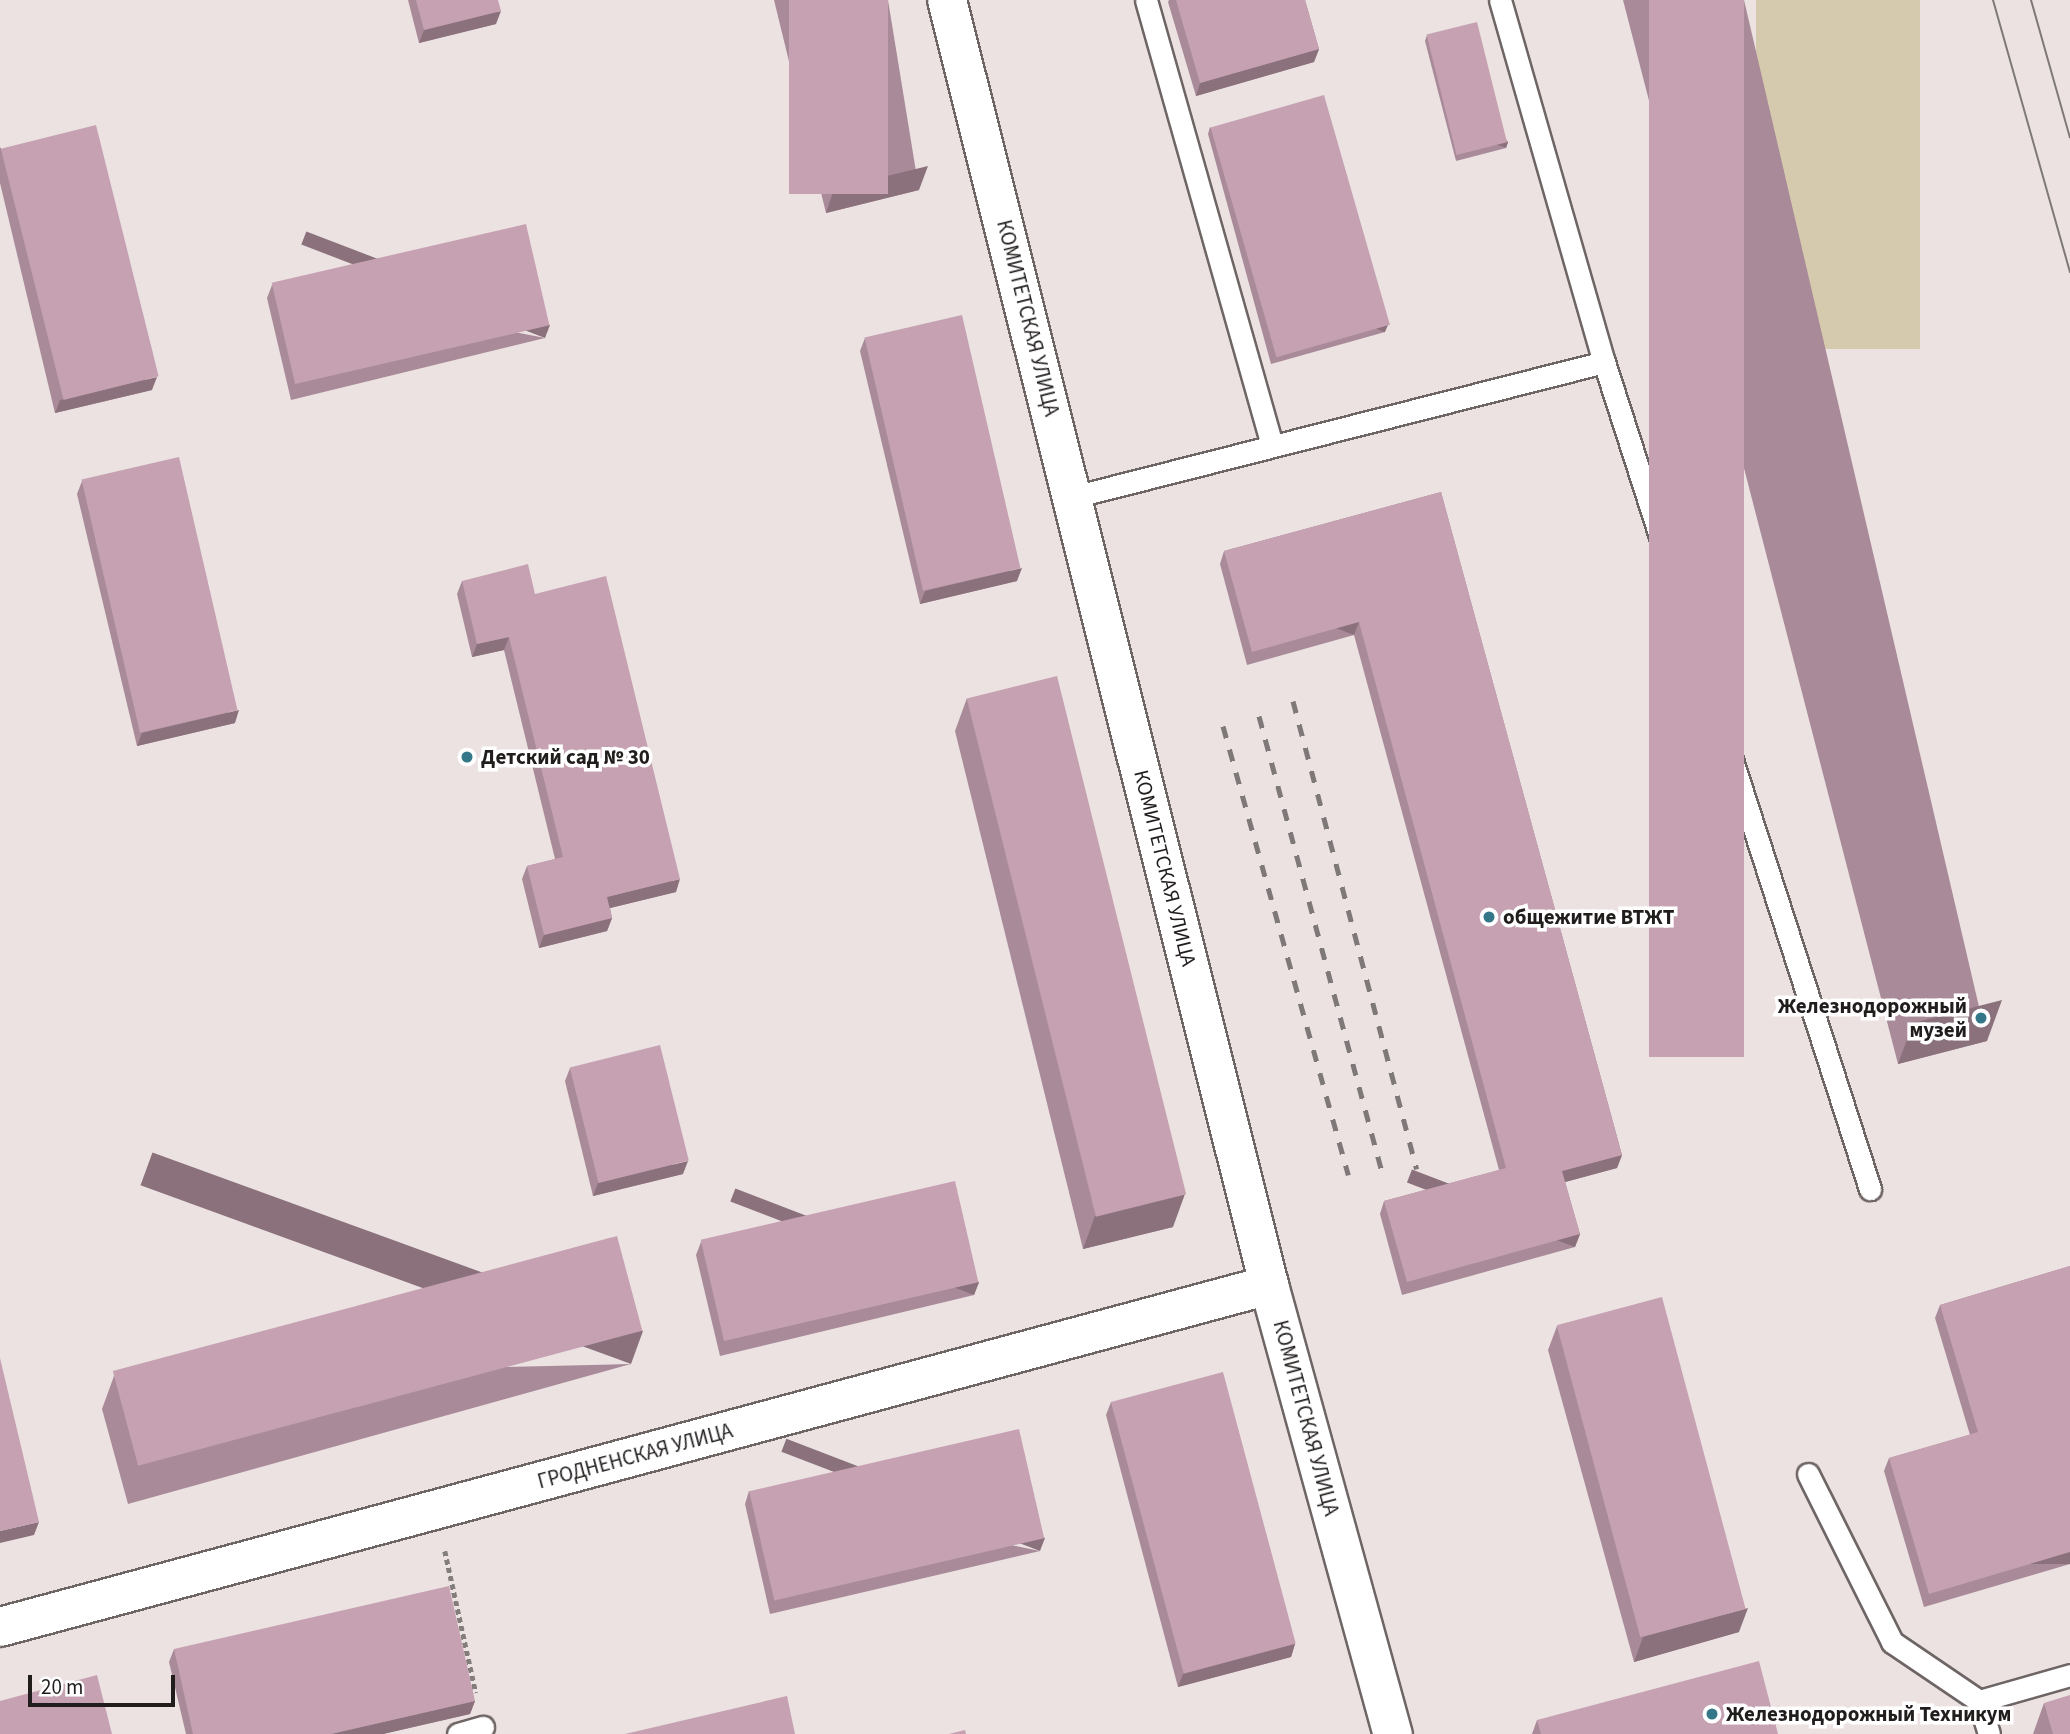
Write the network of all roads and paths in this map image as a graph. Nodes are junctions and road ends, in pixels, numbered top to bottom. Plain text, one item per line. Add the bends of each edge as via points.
1 (947, 0) edge
2 (1146, 0) edge
3 (1500, 0) edge
4 (1604, 362) junction
5 (1272, 445) junction
6 (1073, 497) junction
7 (1870, 1189) dead end
8 (1269, 1285) junction
9 (1808, 1474) dead end
10 (436, 1510) junction
11 (0, 1627) edge
12 (2070, 1675) edge
13 (1979, 1701) junction
14 (483, 1727) joint
15 (458, 1734) edge
16 (1393, 1734) edge
17 (1989, 1734) edge

1 - 6 street, КОМИТЕТСКАЯ УЛИЦА
2 - 5 lane
3 - 4 lane
4 - 5 lane
4 - 7 lane
5 - 6 lane
6 - 8 street, КОМИТЕТСКАЯ УЛИЦА
8 - 10 street, ГРОДНЕНСКАЯ УЛИЦА
8 - 16 street, КОМИТЕТСКАЯ УЛИЦА
9 - 13 lane via 1892,1642
10 - 11 street, ГРОДНЕНСКАЯ УЛИЦА
10 - 14 path
12 - 13 lane
13 - 17 lane
14 - 15 lane

